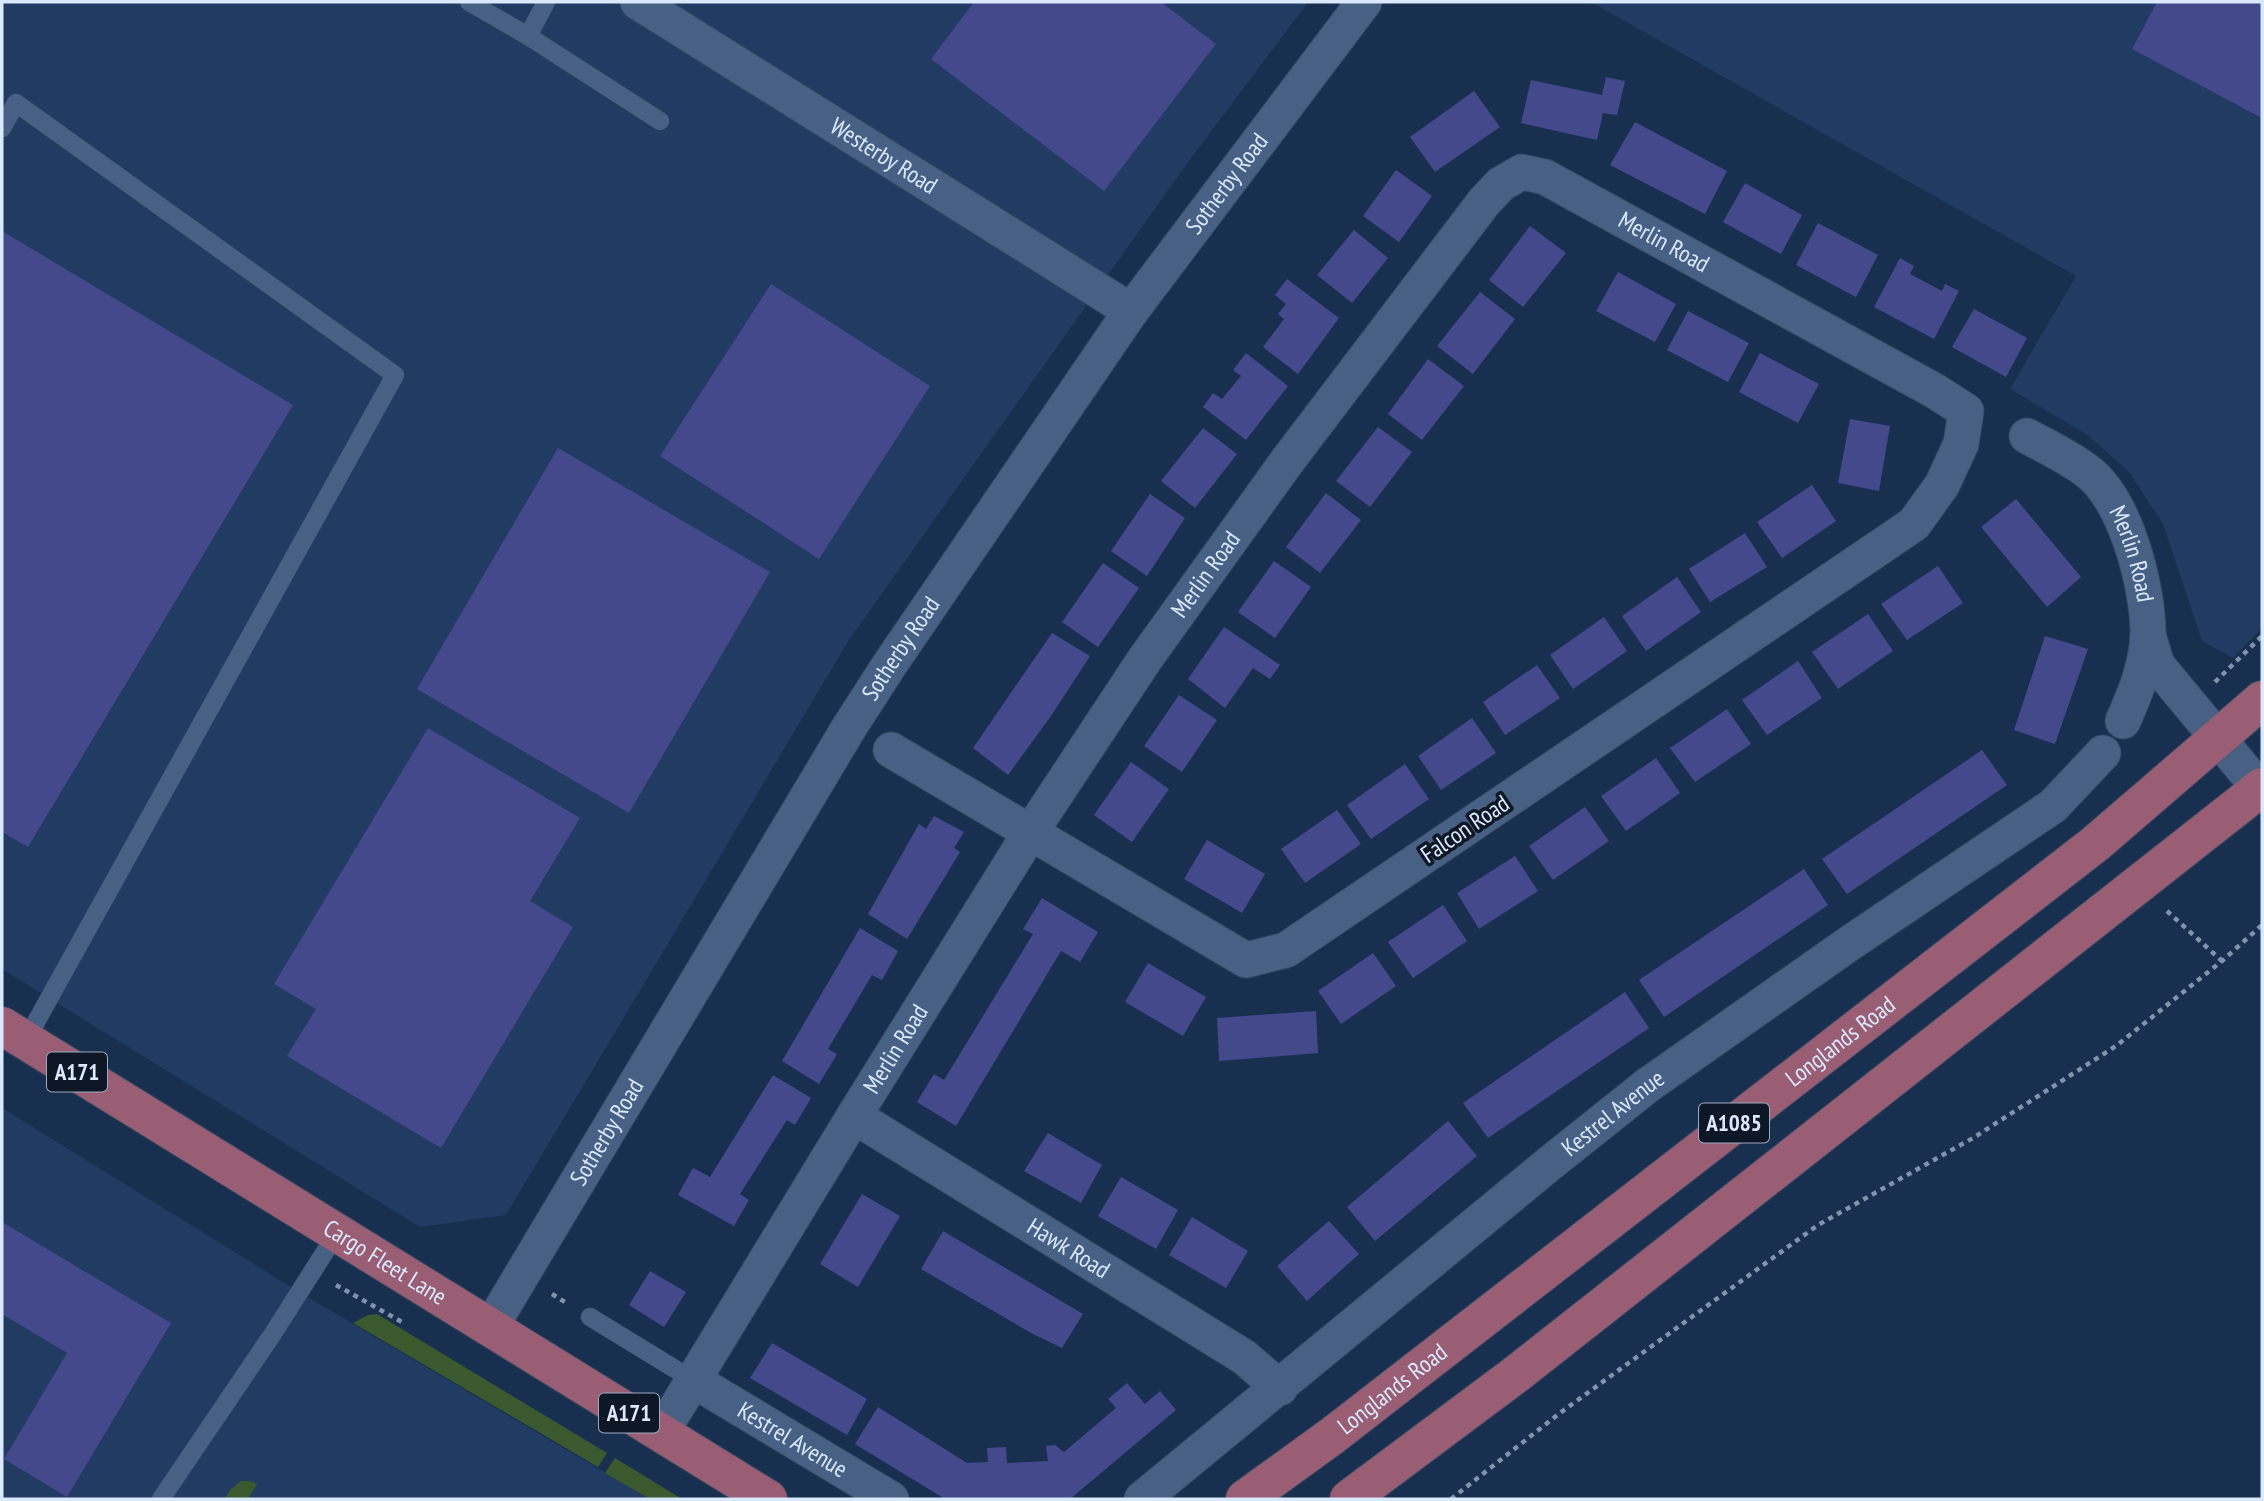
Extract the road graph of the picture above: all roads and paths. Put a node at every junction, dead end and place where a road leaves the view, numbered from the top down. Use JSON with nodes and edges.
{"nodes":[{"id":1,"x":469,"y":2,"type":"edge"},
{"id":2,"x":546,"y":2,"type":"edge"},
{"id":3,"x":638,"y":2,"type":"edge"},
{"id":4,"x":1364,"y":2,"type":"edge"},
{"id":5,"x":528,"y":36,"type":"junction"},
{"id":6,"x":660,"y":121,"type":"dead end"},
{"id":7,"x":2,"y":128,"type":"edge"},
{"id":8,"x":1131,"y":311,"type":"junction"},
{"id":9,"x":1966,"y":411,"type":"joint"},
{"id":10,"x":2026,"y":436,"type":"dead end"},
{"id":11,"x":2148,"y":635,"type":"junction"},
{"id":12,"x":2262,"y":636,"type":"edge"},
{"id":13,"x":2262,"y":701,"type":"edge"},
{"id":14,"x":2190,"y":707,"type":"junction"},
{"id":15,"x":2123,"y":721,"type":"dead end"},
{"id":16,"x":2217,"y":740,"type":"junction"},
{"id":17,"x":891,"y":750,"type":"dead end"},
{"id":18,"x":2103,"y":753,"type":"dead end"},
{"id":19,"x":2261,"y":788,"type":"edge"},
{"id":20,"x":1030,"y":833,"type":"junction"},
{"id":21,"x":2262,"y":925,"type":"edge"},
{"id":22,"x":14,"y":1033,"type":"edge"},
{"id":23,"x":854,"y":1116,"type":"junction"},
{"id":24,"x":337,"y":1233,"type":"junction"},
{"id":25,"x":590,"y":1317,"type":"dead end"},
{"id":26,"x":490,"y":1328,"type":"junction"},
{"id":27,"x":693,"y":1380,"type":"junction"},
{"id":28,"x":1280,"y":1388,"type":"junction"},
{"id":29,"x":660,"y":1433,"type":"junction"},
{"id":30,"x":161,"y":1499,"type":"edge"},
{"id":31,"x":768,"y":1499,"type":"edge"},
{"id":32,"x":891,"y":1499,"type":"edge"},
{"id":33,"x":1142,"y":1499,"type":"edge"},
{"id":34,"x":1245,"y":1499,"type":"edge"},
{"id":35,"x":1349,"y":1499,"type":"edge"},
{"id":36,"x":1451,"y":1499,"type":"edge"}],
"edges":[{"from":1,"to":5,"type":"lane"},
{"from":2,"to":5,"type":"lane"},
{"from":3,"to":8,"type":"street","name":"Westerby Road"},
{"from":4,"to":8,"type":"street","name":"Sotherby Road"},
{"from":5,"to":6,"type":"lane"},
{"from":7,"to":22,"type":"lane"},
{"from":8,"to":26,"type":"street","name":"Sotherby Road"},
{"from":9,"to":20,"type":"street","name":"Falcon Road"},
{"from":9,"to":20,"type":"street","name":"Merlin Road"},
{"from":10,"to":11,"type":"street","name":"Merlin Road"},
{"from":11,"to":14,"type":"street","name":"Merlin Road"},
{"from":11,"to":15,"type":"street","name":"Merlin Road"},
{"from":12,"to":14,"type":"path"},
{"from":13,"to":16,"type":"main road","name":"Longlands Road","number":"A1085"},
{"from":14,"to":16,"type":"street","name":"Merlin Road"},
{"from":16,"to":19,"type":"street","name":"Merlin Road"},
{"from":16,"to":34,"type":"main road","name":"Longlands Road","number":"A1085"},
{"from":17,"to":20,"type":"street","name":"Falcon Road"},
{"from":18,"to":28,"type":"street","name":"Kestrel Avenue"},
{"from":19,"to":35,"type":"main road","number":"A1085"},
{"from":20,"to":23,"type":"street","name":"Merlin Road"},
{"from":21,"to":36,"type":"path"},
{"from":22,"to":24,"type":"main road","name":"Cargo Fleet Lane","number":"A171"},
{"from":23,"to":27,"type":"street","name":"Merlin Road"},
{"from":23,"to":28,"type":"street","name":"Hawk Road"},
{"from":24,"to":26,"type":"main road","name":"Cargo Fleet Lane","number":"A171"},
{"from":24,"to":30,"type":"lane"},
{"from":25,"to":27,"type":"lane"},
{"from":26,"to":29,"type":"main road","name":"Cargo Fleet Lane","number":"A171"},
{"from":27,"to":29,"type":"street","name":"Merlin Road"},
{"from":27,"to":32,"type":"street","name":"Kestrel Avenue"},
{"from":28,"to":33,"type":"street","name":"Kestrel Avenue"},
{"from":29,"to":31,"type":"main road","name":"Cargo Fleet Lane","number":"A171"}]}
